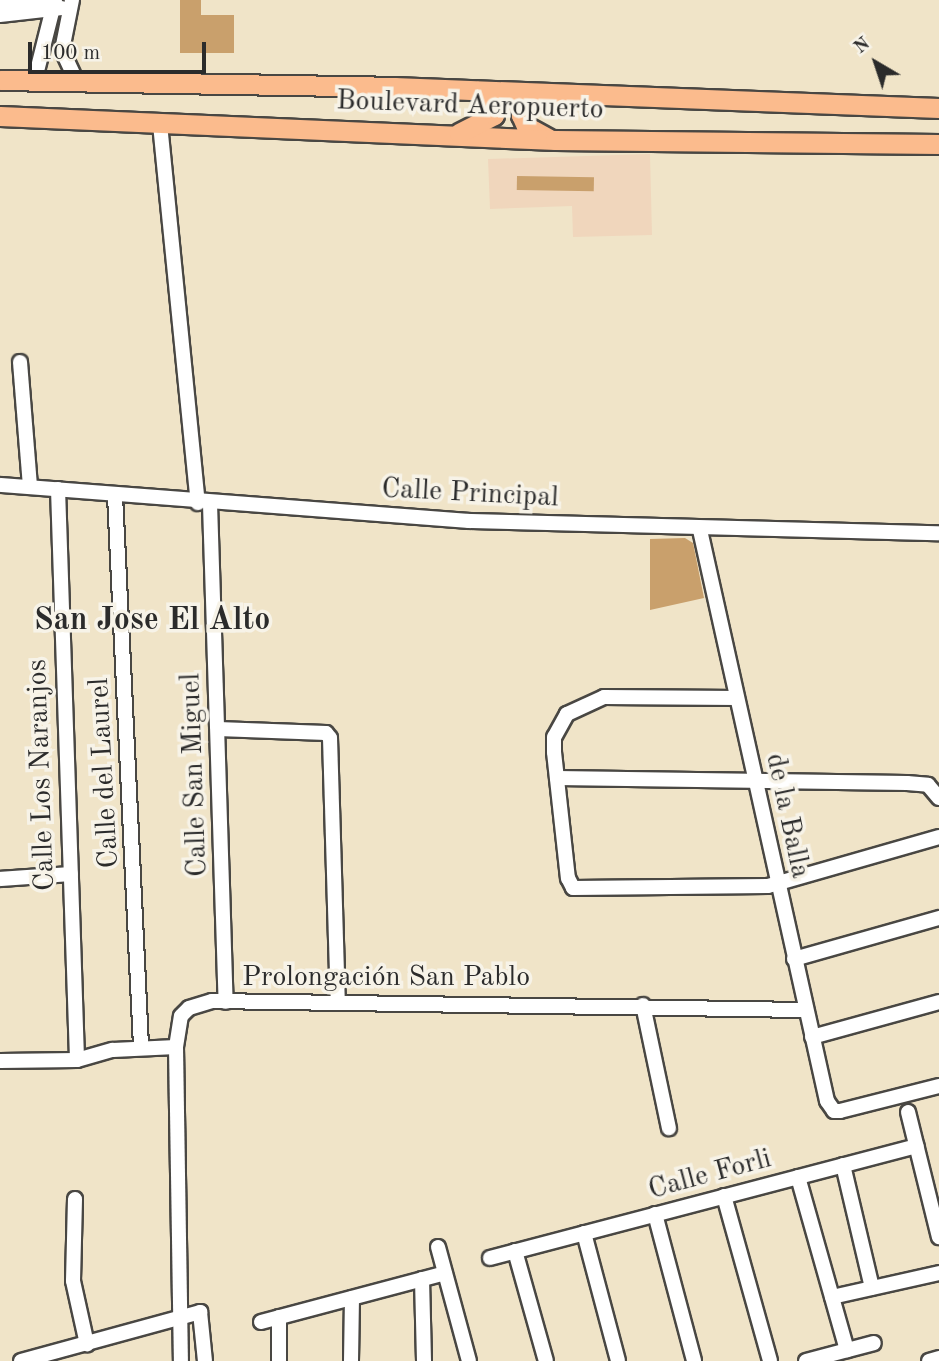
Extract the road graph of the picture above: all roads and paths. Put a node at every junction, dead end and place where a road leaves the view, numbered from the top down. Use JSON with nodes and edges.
{"nodes":[{"id":1,"x":0,"y":3,"type":"edge"},
{"id":2,"x":53,"y":3,"type":"edge"},
{"id":3,"x":71,"y":4,"type":"edge"},
{"id":4,"x":0,"y":15,"type":"edge"},
{"id":5,"x":35,"y":79,"type":"junction"},
{"id":6,"x":0,"y":80,"type":"edge"},
{"id":7,"x":76,"y":80,"type":"junction"},
{"id":8,"x":478,"y":91,"type":"junction"},
{"id":9,"x":573,"y":93,"type":"junction"},
{"id":10,"x":939,"y":108,"type":"edge"},
{"id":11,"x":0,"y":117,"type":"edge"},
{"id":12,"x":160,"y":124,"type":"junction"},
{"id":13,"x":448,"y":136,"type":"junction"},
{"id":14,"x":555,"y":140,"type":"junction"},
{"id":15,"x":939,"y":144,"type":"edge"},
{"id":16,"x":20,"y":362,"type":"dead end"},
{"id":17,"x":0,"y":485,"type":"edge"},
{"id":18,"x":30,"y":487,"type":"junction"},
{"id":19,"x":58,"y":489,"type":"junction"},
{"id":20,"x":115,"y":495,"type":"junction"},
{"id":21,"x":204,"y":504,"type":"junction"},
{"id":22,"x":700,"y":530,"type":"junction"},
{"id":23,"x":939,"y":533,"type":"edge"},
{"id":24,"x":737,"y":698,"type":"junction"},
{"id":25,"x":218,"y":729,"type":"junction"},
{"id":26,"x":557,"y":778,"type":"junction"},
{"id":27,"x":754,"y":781,"type":"junction"},
{"id":28,"x":939,"y":798,"type":"edge"},
{"id":29,"x":939,"y":837,"type":"edge"},
{"id":30,"x":71,"y":874,"type":"junction"},
{"id":31,"x":0,"y":879,"type":"edge"},
{"id":32,"x":777,"y":884,"type":"junction"},
{"id":33,"x":939,"y":918,"type":"edge"},
{"id":34,"x":794,"y":959,"type":"junction"},
{"id":35,"x":226,"y":1002,"type":"junction"},
{"id":36,"x":939,"y":1002,"type":"edge"},
{"id":37,"x":338,"y":1003,"type":"junction"},
{"id":38,"x":643,"y":1005,"type":"junction"},
{"id":39,"x":805,"y":1010,"type":"junction"},
{"id":40,"x":812,"y":1037,"type":"junction"},
{"id":41,"x":141,"y":1047,"type":"junction"},
{"id":42,"x":176,"y":1047,"type":"junction"},
{"id":43,"x":77,"y":1060,"type":"junction"},
{"id":44,"x":0,"y":1061,"type":"edge"},
{"id":45,"x":939,"y":1086,"type":"edge"},
{"id":46,"x":908,"y":1112,"type":"dead end"},
{"id":47,"x":669,"y":1128,"type":"dead end"},
{"id":48,"x":917,"y":1146,"type":"junction"},
{"id":49,"x":843,"y":1165,"type":"junction"},
{"id":50,"x":798,"y":1177,"type":"junction"},
{"id":51,"x":724,"y":1196,"type":"junction"},
{"id":52,"x":75,"y":1199,"type":"dead end"},
{"id":53,"x":655,"y":1214,"type":"junction"},
{"id":54,"x":584,"y":1233,"type":"junction"},
{"id":55,"x":939,"y":1237,"type":"edge"},
{"id":56,"x":438,"y":1247,"type":"dead end"},
{"id":57,"x":515,"y":1251,"type":"junction"},
{"id":58,"x":490,"y":1258,"type":"dead end"},
{"id":59,"x":445,"y":1273,"type":"junction"},
{"id":60,"x":939,"y":1273,"type":"edge"},
{"id":61,"x":422,"y":1279,"type":"junction"},
{"id":62,"x":872,"y":1288,"type":"junction"},
{"id":63,"x":832,"y":1297,"type":"junction"},
{"id":64,"x":352,"y":1298,"type":"junction"},
{"id":65,"x":179,"y":1315,"type":"junction"},
{"id":66,"x":279,"y":1317,"type":"junction"},
{"id":67,"x":261,"y":1322,"type":"dead end"},
{"id":68,"x":874,"y":1343,"type":"dead end"},
{"id":69,"x":87,"y":1345,"type":"junction"},
{"id":70,"x":847,"y":1350,"type":"junction"},
{"id":71,"x":939,"y":1358,"type":"edge"},
{"id":72,"x":20,"y":1361,"type":"edge"},
{"id":73,"x":181,"y":1361,"type":"edge"},
{"id":74,"x":205,"y":1361,"type":"edge"},
{"id":75,"x":279,"y":1361,"type":"edge"},
{"id":76,"x":351,"y":1361,"type":"edge"},
{"id":77,"x":424,"y":1361,"type":"edge"},
{"id":78,"x":469,"y":1361,"type":"edge"},
{"id":79,"x":546,"y":1361,"type":"edge"},
{"id":80,"x":618,"y":1361,"type":"edge"},
{"id":81,"x":695,"y":1361,"type":"edge"},
{"id":82,"x":770,"y":1361,"type":"edge"},
{"id":83,"x":806,"y":1361,"type":"edge"},
{"id":84,"x":929,"y":1361,"type":"edge"}],
"edges":[{"from":1,"to":2,"type":"street"},
{"from":2,"to":3,"type":"street"},
{"from":2,"to":4,"type":"street"},
{"from":2,"to":5,"type":"street"},
{"from":3,"to":7,"type":"street"},
{"from":5,"to":6,"type":"highway","name":"Boulevard Aeropuerto"},
{"from":5,"to":7,"type":"highway","name":"Boulevard Aeropuerto"},
{"from":7,"to":8,"type":"highway","name":"Boulevard Aeropuerto"},
{"from":8,"to":9,"type":"highway","name":"Boulevard Aeropuerto"},
{"from":8,"to":13,"type":"highway"},
{"from":9,"to":10,"type":"highway","name":"Boulevard Aeropuerto"},
{"from":9,"to":14,"type":"highway"},
{"from":11,"to":12,"type":"highway","name":"Boulevard Aeropuerto"},
{"from":12,"to":13,"type":"highway","name":"Boulevard Aeropuerto"},
{"from":12,"to":21,"type":"street","name":"Calle San Miguel"},
{"from":13,"to":14,"type":"highway","name":"Boulevard Aeropuerto"},
{"from":14,"to":15,"type":"highway","name":"Boulevard Aeropuerto"},
{"from":16,"to":18,"type":"street"},
{"from":17,"to":18,"type":"street","name":"Calle Principal"},
{"from":18,"to":19,"type":"street","name":"Calle Principal"},
{"from":19,"to":20,"type":"street","name":"Calle Principal"},
{"from":19,"to":30,"type":"street","name":"Calle Los Naranjos"},
{"from":20,"to":21,"type":"street","name":"Calle Principal"},
{"from":20,"to":41,"type":"street","name":"Calle del Laurel"},
{"from":21,"to":22,"type":"street","name":"Calle Principal"},
{"from":21,"to":25,"type":"street","name":"Calle San Miguel"},
{"from":22,"to":23,"type":"street","name":"Calle Principal"},
{"from":22,"to":24,"type":"street","name":"de la Balla"},
{"from":24,"to":26,"type":"street"},
{"from":24,"to":27,"type":"street","name":"de la Balla"},
{"from":25,"to":35,"type":"street","name":"Calle San Miguel"},
{"from":25,"to":37,"type":"street"},
{"from":26,"to":27,"type":"street"},
{"from":26,"to":32,"type":"street"},
{"from":27,"to":28,"type":"street"},
{"from":27,"to":32,"type":"street","name":"de la Balla"},
{"from":29,"to":32,"type":"street"},
{"from":30,"to":31,"type":"street"},
{"from":30,"to":43,"type":"street","name":"Calle Los Naranjos"},
{"from":32,"to":34,"type":"street","name":"de la Balla"},
{"from":33,"to":34,"type":"street"},
{"from":34,"to":39,"type":"street","name":"de la Balla"},
{"from":35,"to":37,"type":"street","name":"Prolongación San Pablo"},
{"from":35,"to":42,"type":"street","name":"Prolongación San Pablo"},
{"from":36,"to":40,"type":"street"},
{"from":37,"to":38,"type":"street","name":"Prolongación San Pablo"},
{"from":38,"to":39,"type":"street","name":"Prolongación San Pablo"},
{"from":38,"to":47,"type":"street"},
{"from":39,"to":40,"type":"street","name":"de la Balla"},
{"from":40,"to":45,"type":"street","name":"de la Balla"},
{"from":41,"to":42,"type":"street"},
{"from":41,"to":43,"type":"street"},
{"from":42,"to":65,"type":"street","name":"Prolongación San Pablo"},
{"from":43,"to":44,"type":"street"},
{"from":46,"to":48,"type":"street"},
{"from":48,"to":49,"type":"street","name":"Calle Forli"},
{"from":48,"to":55,"type":"street"},
{"from":49,"to":50,"type":"street","name":"Calle Forli"},
{"from":49,"to":62,"type":"street"},
{"from":50,"to":51,"type":"street","name":"Calle Forli"},
{"from":50,"to":63,"type":"street"},
{"from":51,"to":53,"type":"street","name":"Calle Forli"},
{"from":51,"to":82,"type":"street"},
{"from":52,"to":69,"type":"street"},
{"from":53,"to":54,"type":"street","name":"Calle Forli"},
{"from":53,"to":81,"type":"street"},
{"from":54,"to":57,"type":"street","name":"Calle Forli"},
{"from":54,"to":80,"type":"street"},
{"from":56,"to":59,"type":"street"},
{"from":57,"to":58,"type":"street","name":"Calle Forli"},
{"from":57,"to":79,"type":"street"},
{"from":59,"to":61,"type":"street"},
{"from":59,"to":78,"type":"street"},
{"from":60,"to":62,"type":"street"},
{"from":61,"to":64,"type":"street"},
{"from":61,"to":77,"type":"street"},
{"from":62,"to":63,"type":"street"},
{"from":63,"to":70,"type":"street"},
{"from":64,"to":66,"type":"street"},
{"from":64,"to":76,"type":"street"},
{"from":65,"to":69,"type":"street"},
{"from":65,"to":73,"type":"street","name":"Prolongación San Pablo"},
{"from":65,"to":74,"type":"street"},
{"from":66,"to":67,"type":"street"},
{"from":66,"to":75,"type":"street"},
{"from":68,"to":70,"type":"street"},
{"from":69,"to":72,"type":"street"},
{"from":70,"to":83,"type":"street"},
{"from":71,"to":84,"type":"street"}]}
